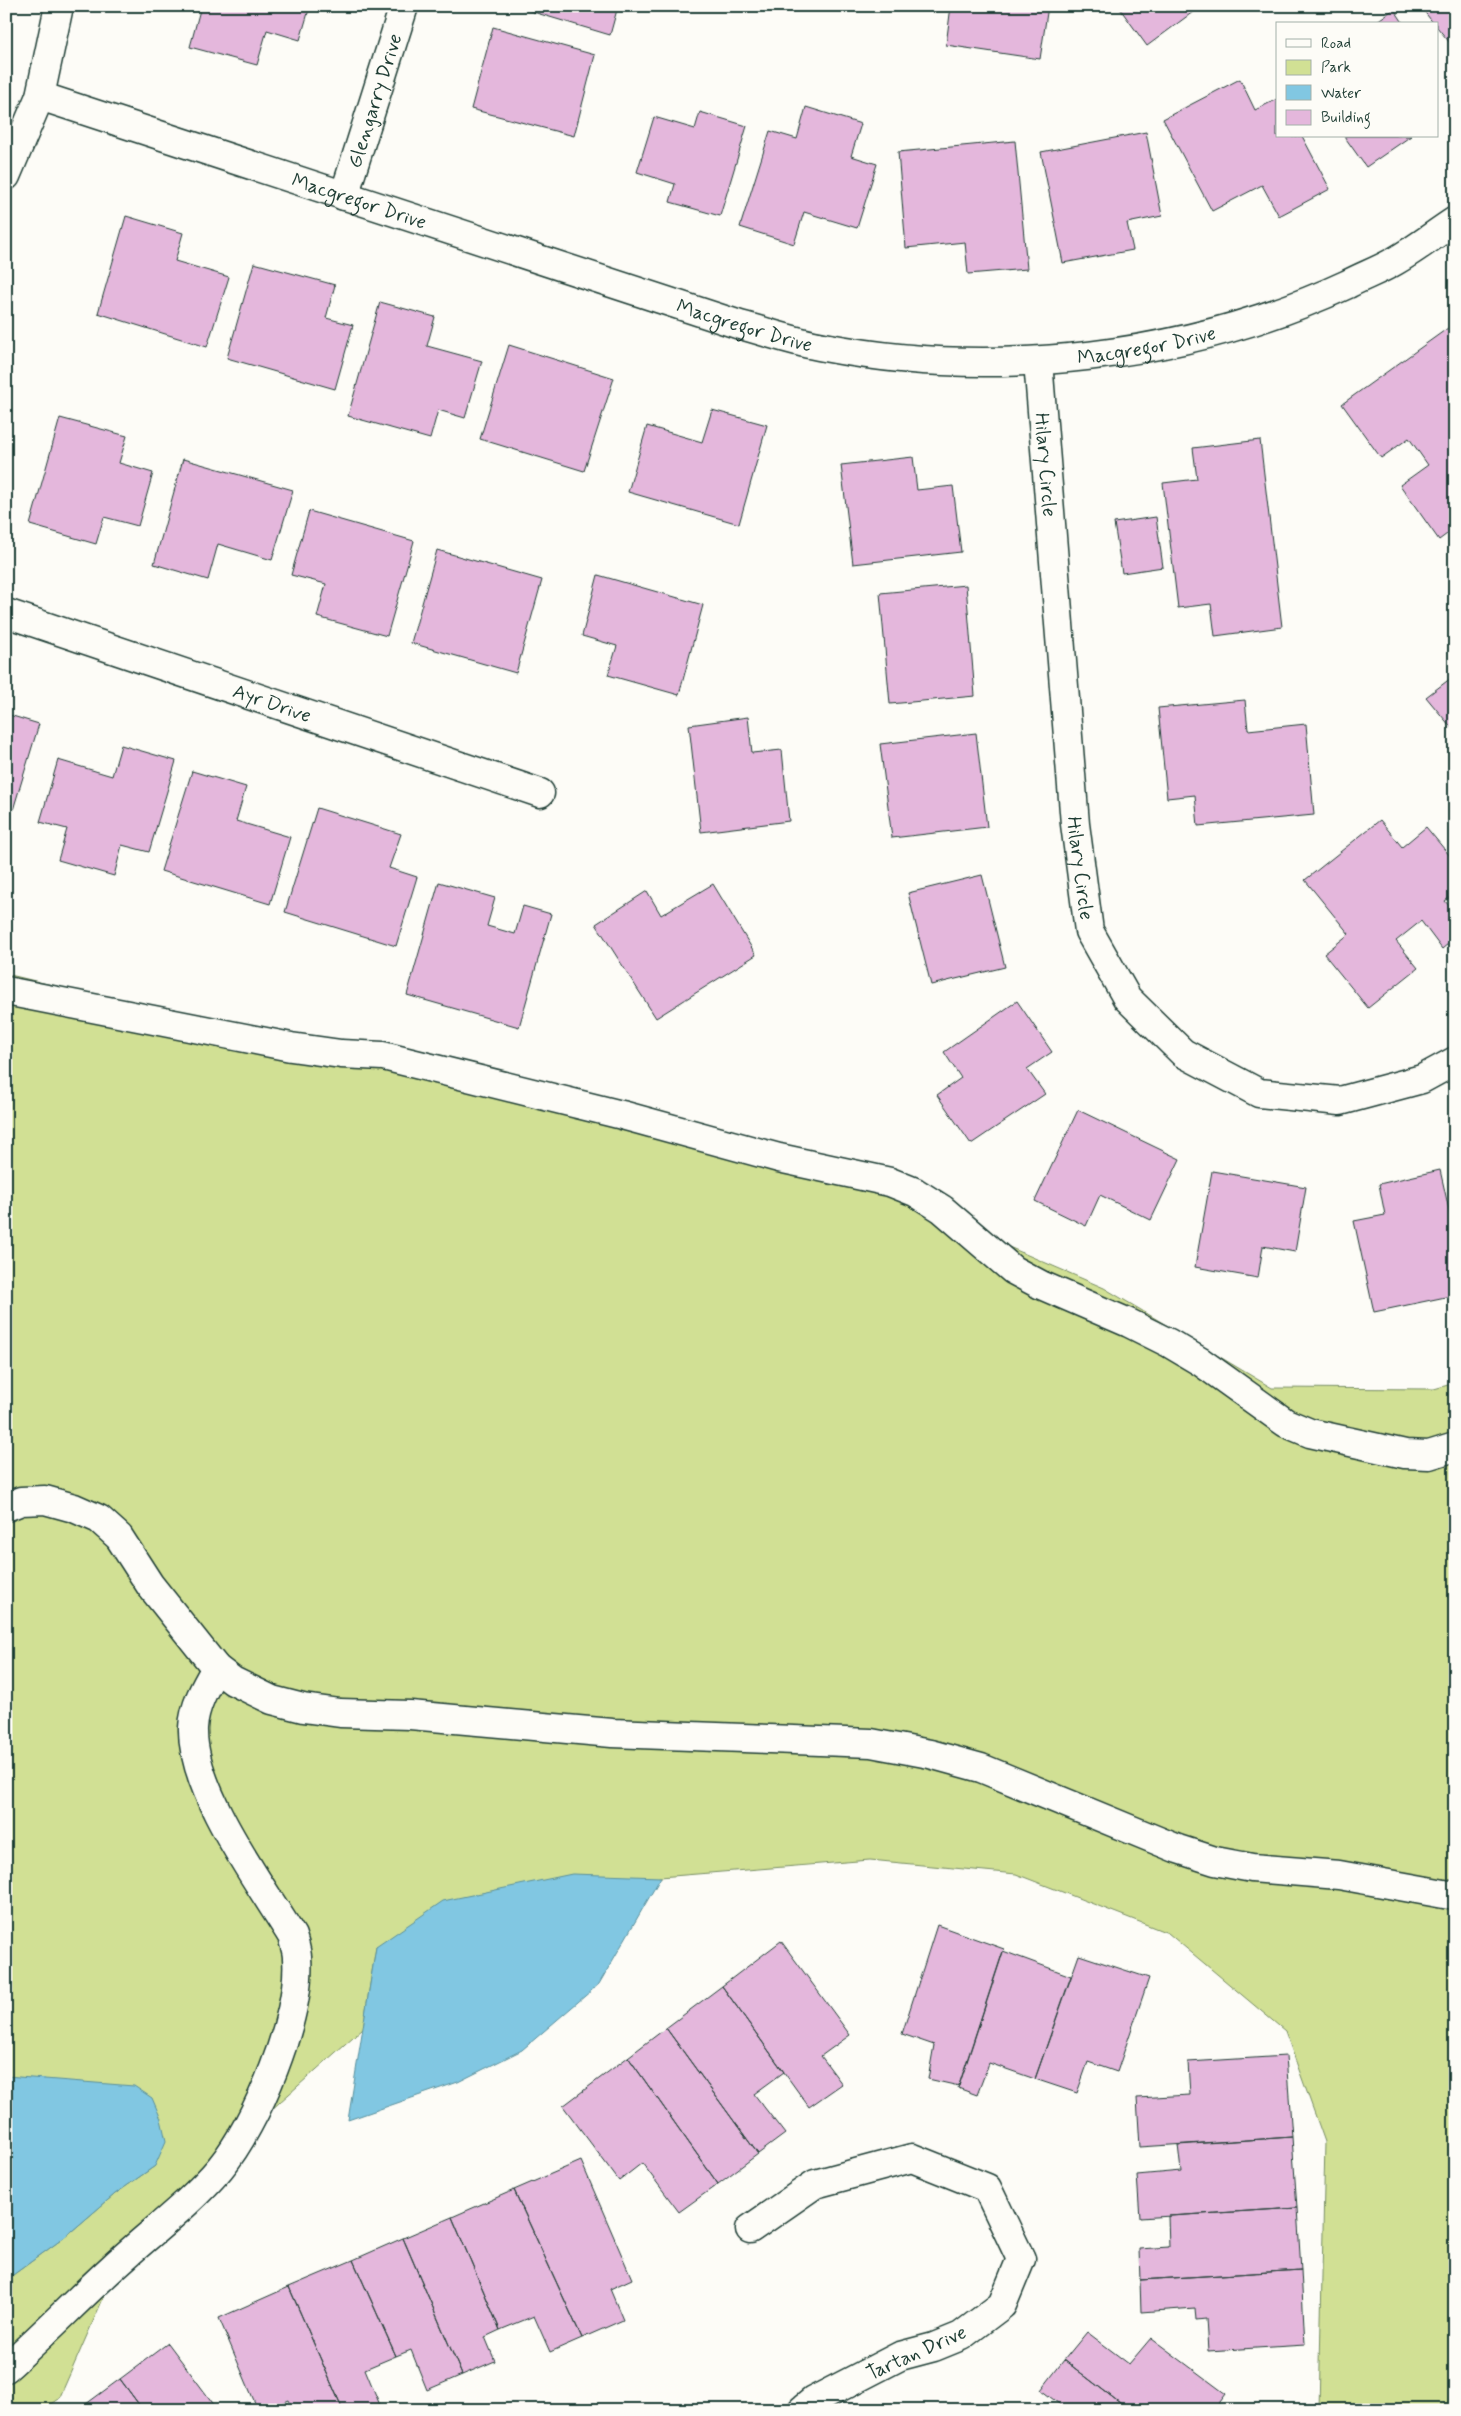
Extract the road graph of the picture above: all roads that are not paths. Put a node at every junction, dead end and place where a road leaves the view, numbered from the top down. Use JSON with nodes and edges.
{"nodes":[{"id":1,"x":59,"y":6,"type":"edge"},
{"id":2,"x":404,"y":6,"type":"edge"},
{"id":3,"x":40,"y":96,"type":"junction"},
{"id":4,"x":6,"y":176,"type":"edge"},
{"id":5,"x":344,"y":196,"type":"junction"},
{"id":6,"x":1455,"y":221,"type":"edge"},
{"id":7,"x":1038,"y":361,"type":"junction"},
{"id":8,"x":6,"y":613,"type":"edge"},
{"id":9,"x":540,"y":792,"type":"dead end"},
{"id":10,"x":6,"y":991,"type":"edge"},
{"id":11,"x":1455,"y":1061,"type":"edge"},
{"id":12,"x":1455,"y":1447,"type":"edge"},
{"id":13,"x":6,"y":1507,"type":"edge"},
{"id":14,"x":216,"y":1668,"type":"junction"},
{"id":15,"x":1455,"y":1896,"type":"edge"},
{"id":16,"x":750,"y":2229,"type":"dead end"},
{"id":17,"x":6,"y":2368,"type":"edge"},
{"id":18,"x":802,"y":2410,"type":"edge"}],
"edges":[{"from":1,"to":3,"type":"street"},
{"from":2,"to":5,"type":"street","name":"Glengarry Drive"},
{"from":3,"to":4,"type":"street"},
{"from":3,"to":5,"type":"street","name":"Macgregor Drive"},
{"from":5,"to":7,"type":"street","name":"Macgregor Drive"},
{"from":6,"to":7,"type":"street","name":"Macgregor Drive"},
{"from":7,"to":11,"type":"street","name":"Hilary Circle"},
{"from":8,"to":9,"type":"street","name":"Ayr Drive"},
{"from":10,"to":12,"type":"street"},
{"from":13,"to":14,"type":"street"},
{"from":14,"to":15,"type":"street"},
{"from":14,"to":17,"type":"street"},
{"from":16,"to":18,"type":"street","name":"Tartan Drive"}]}
